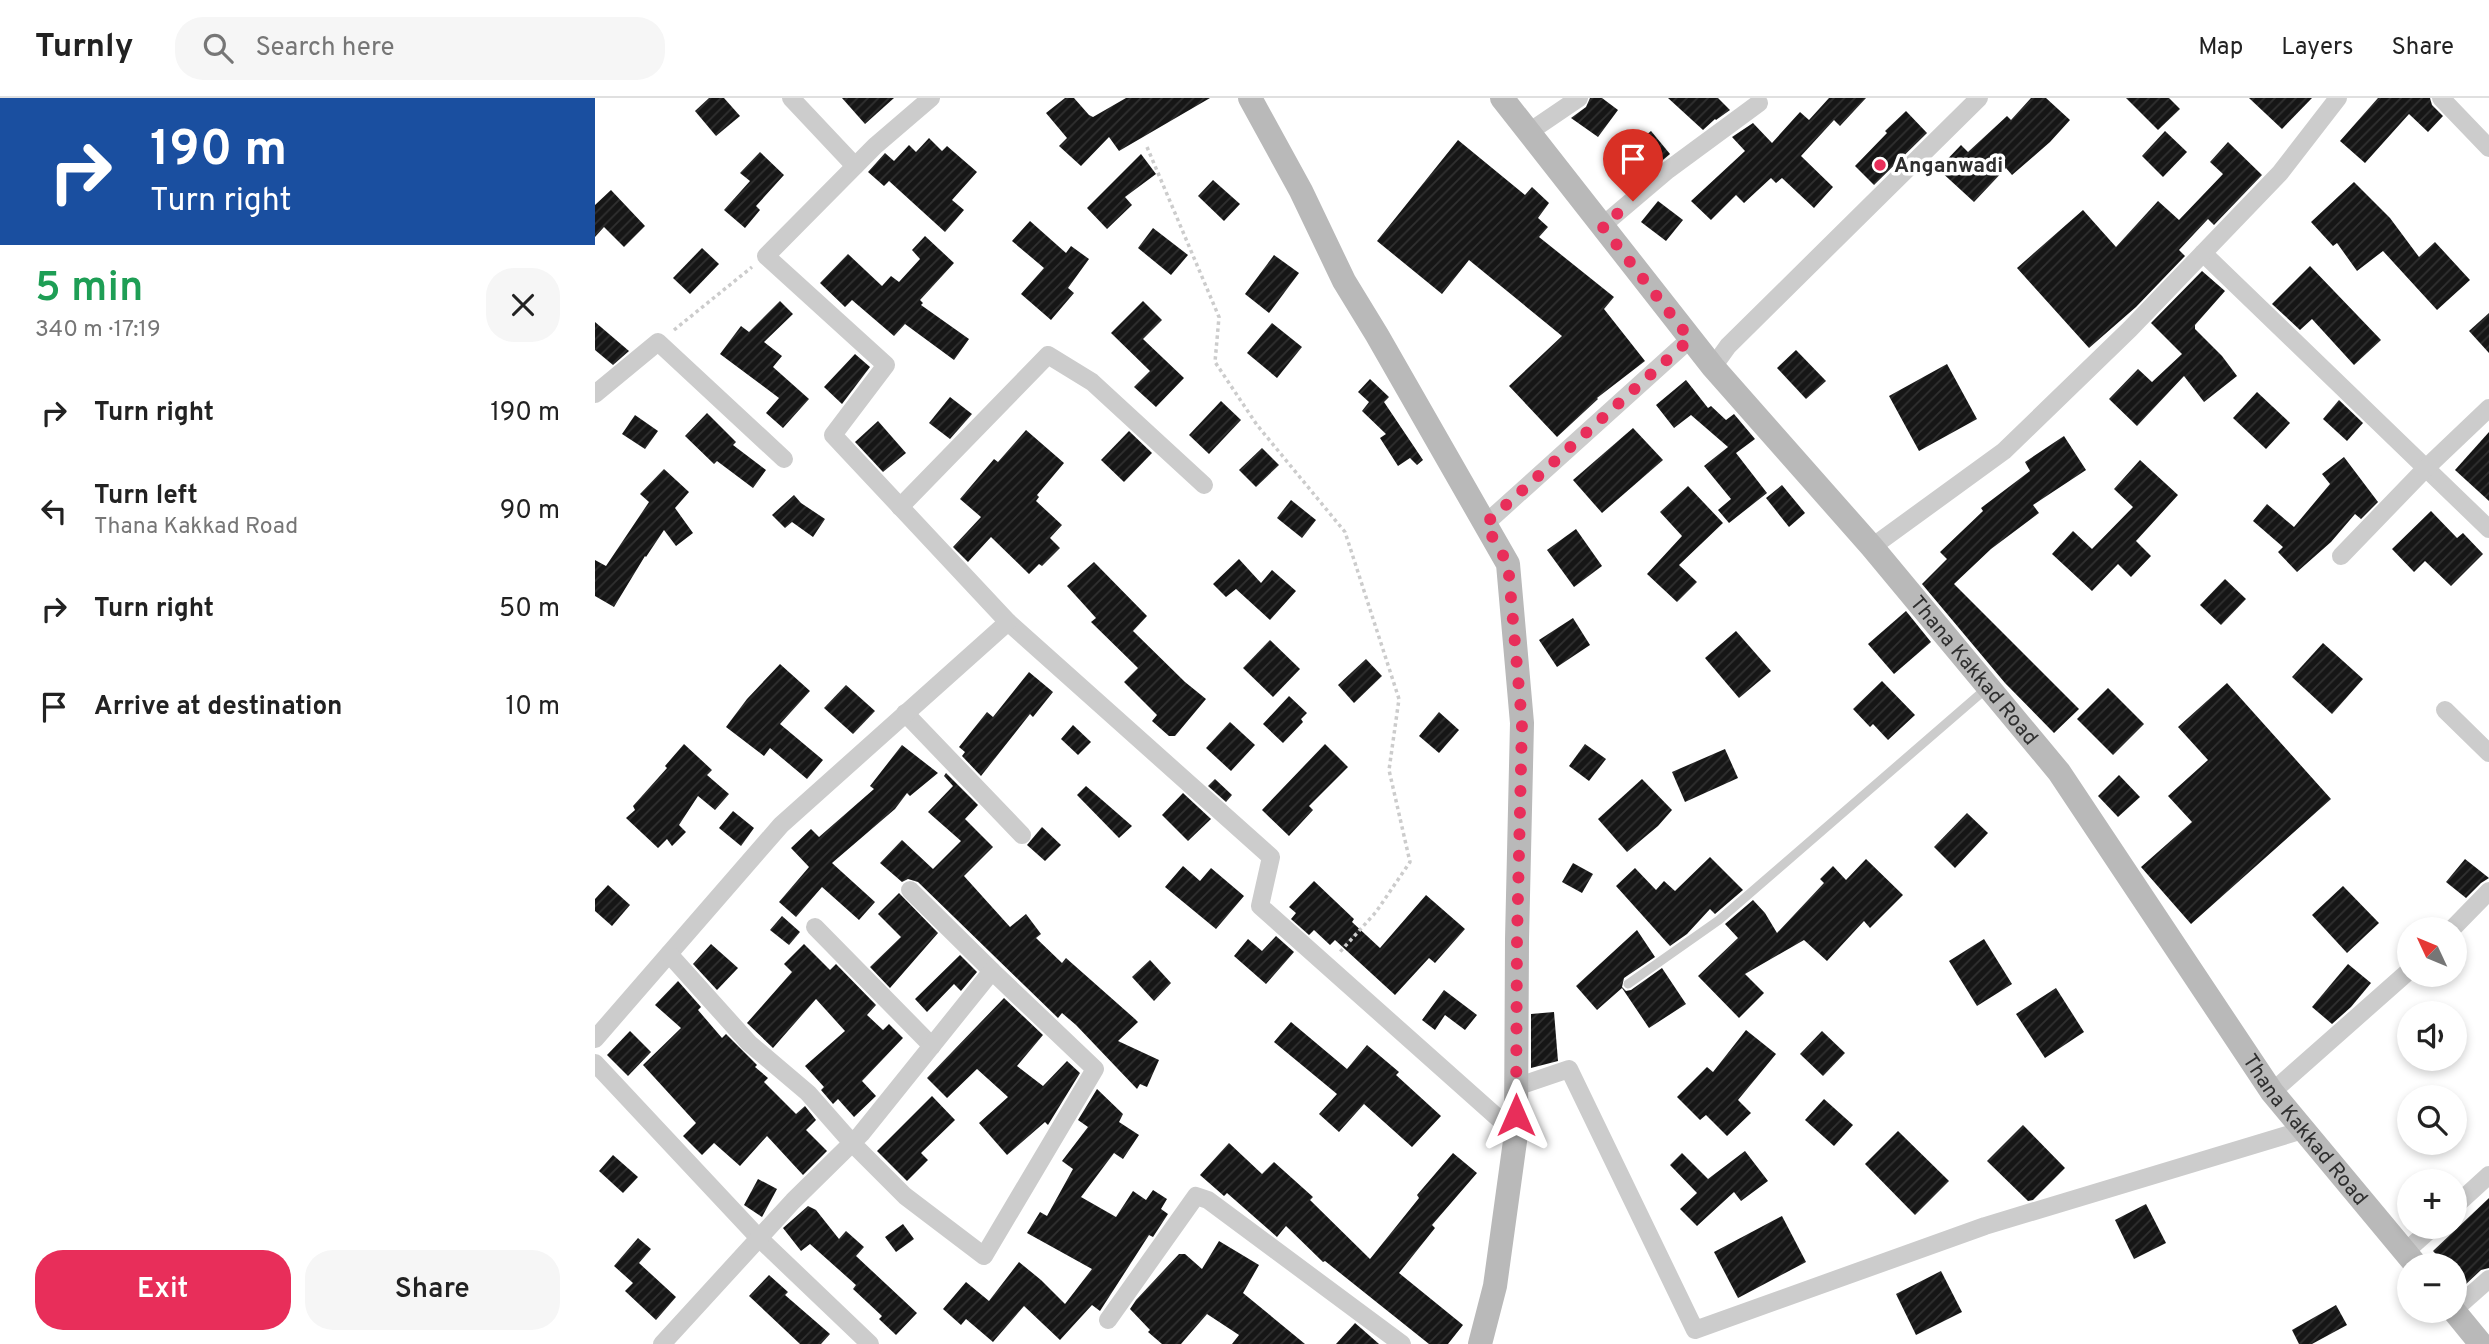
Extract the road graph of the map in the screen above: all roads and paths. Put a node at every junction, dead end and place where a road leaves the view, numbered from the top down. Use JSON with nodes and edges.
{"nodes":[{"id":1,"x":791,"y":98,"type":"edge"},
{"id":2,"x":932,"y":98,"type":"edge"},
{"id":3,"x":1250,"y":98,"type":"edge"},
{"id":4,"x":1502,"y":98,"type":"edge"},
{"id":5,"x":1579,"y":98,"type":"edge"},
{"id":6,"x":1979,"y":98,"type":"edge"},
{"id":7,"x":2339,"y":98,"type":"edge"},
{"id":8,"x":2441,"y":98,"type":"edge"},
{"id":9,"x":1759,"y":103,"type":"dead end"},
{"id":10,"x":1529,"y":132,"type":"junction"},
{"id":11,"x":1147,"y":147,"type":"dead end"},
{"id":12,"x":2489,"y":148,"type":"edge"},
{"id":13,"x":855,"y":166,"type":"junction"},
{"id":14,"x":1602,"y":226,"type":"junction"},
{"id":15,"x":2203,"y":253,"type":"junction"},
{"id":16,"x":767,"y":256,"type":"junction"},
{"id":17,"x":1690,"y":339,"type":"junction"},
{"id":18,"x":658,"y":342,"type":"junction"},
{"id":19,"x":1713,"y":367,"type":"junction"},
{"id":20,"x":595,"y":394,"type":"edge"},
{"id":21,"x":2489,"y":408,"type":"edge"},
{"id":22,"x":784,"y":459,"type":"dead end"},
{"id":23,"x":2426,"y":468,"type":"junction"},
{"id":24,"x":1204,"y":485,"type":"dead end"},
{"id":25,"x":901,"y":507,"type":"junction"},
{"id":26,"x":1485,"y":524,"type":"junction"},
{"id":27,"x":2489,"y":528,"type":"edge"},
{"id":28,"x":1872,"y":547,"type":"junction"},
{"id":29,"x":2341,"y":556,"type":"dead end"},
{"id":30,"x":1008,"y":622,"type":"junction"},
{"id":31,"x":1989,"y":687,"type":"junction"},
{"id":32,"x":2445,"y":710,"type":"dead end"},
{"id":33,"x":905,"y":713,"type":"junction"},
{"id":34,"x":2489,"y":753,"type":"edge"},
{"id":35,"x":1022,"y":835,"type":"dead end"},
{"id":36,"x":910,"y":890,"type":"dead end"},
{"id":37,"x":2489,"y":891,"type":"edge"},
{"id":38,"x":2464,"y":917,"type":"edge"},
{"id":39,"x":815,"y":927,"type":"dead end"},
{"id":40,"x":669,"y":954,"type":"junction"},
{"id":41,"x":1327,"y":968,"type":"junction"},
{"id":42,"x":992,"y":971,"type":"junction"},
{"id":43,"x":2397,"y":981,"type":"edge"},
{"id":44,"x":1628,"y":984,"type":"dead end"},
{"id":45,"x":595,"y":1039,"type":"edge"},
{"id":46,"x":932,"y":1046,"type":"junction"},
{"id":47,"x":595,"y":1063,"type":"edge"},
{"id":48,"x":1516,"y":1087,"type":"junction"},
{"id":49,"x":2271,"y":1092,"type":"junction"},
{"id":50,"x":2303,"y":1130,"type":"junction"},
{"id":51,"x":1515,"y":1134,"type":"junction"},
{"id":52,"x":852,"y":1143,"type":"junction"},
{"id":53,"x":2489,"y":1175,"type":"edge"},
{"id":54,"x":2467,"y":1195,"type":"edge"},
{"id":55,"x":759,"y":1238,"type":"junction"},
{"id":56,"x":2405,"y":1253,"type":"edge"},
{"id":57,"x":2489,"y":1279,"type":"edge"},
{"id":58,"x":2467,"y":1298,"type":"edge"},
{"id":59,"x":1108,"y":1320,"type":"dead end"},
{"id":60,"x":2464,"y":1323,"type":"edge"},
{"id":61,"x":662,"y":1344,"type":"edge"},
{"id":62,"x":870,"y":1344,"type":"edge"},
{"id":63,"x":1402,"y":1344,"type":"edge"},
{"id":64,"x":1480,"y":1344,"type":"edge"},
{"id":65,"x":2481,"y":1344,"type":"edge"}],
"edges":[{"from":1,"to":13,"type":"street"},
{"from":2,"to":13,"type":"street"},
{"from":3,"to":26,"type":"main road"},
{"from":4,"to":10,"type":"main road","name":"Thana Kakkad Road"},
{"from":5,"to":10,"type":"street"},
{"from":6,"to":19,"type":"street"},
{"from":7,"to":15,"type":"street"},
{"from":8,"to":12,"type":"street"},
{"from":9,"to":14,"type":"street"},
{"from":10,"to":14,"type":"main road","name":"Thana Kakkad Road"},
{"from":11,"to":41,"type":"path"},
{"from":13,"to":16,"type":"street"},
{"from":14,"to":17,"type":"main road","name":"Thana Kakkad Road"},
{"from":15,"to":23,"type":"street"},
{"from":15,"to":28,"type":"street"},
{"from":16,"to":18,"type":"path"},
{"from":16,"to":25,"type":"street"},
{"from":17,"to":19,"type":"main road","name":"Thana Kakkad Road"},
{"from":17,"to":26,"type":"street"},
{"from":18,"to":20,"type":"street"},
{"from":18,"to":22,"type":"street"},
{"from":19,"to":28,"type":"main road","name":"Thana Kakkad Road"},
{"from":21,"to":23,"type":"street"},
{"from":23,"to":27,"type":"street"},
{"from":23,"to":29,"type":"street"},
{"from":24,"to":25,"type":"street"},
{"from":25,"to":30,"type":"street"},
{"from":26,"to":48,"type":"main road"},
{"from":28,"to":31,"type":"main road","name":"Thana Kakkad Road"},
{"from":30,"to":33,"type":"street"},
{"from":30,"to":41,"type":"street"},
{"from":31,"to":44,"type":"lane"},
{"from":31,"to":49,"type":"main road","name":"Thana Kakkad Road"},
{"from":32,"to":34,"type":"street"},
{"from":33,"to":35,"type":"street"},
{"from":33,"to":40,"type":"street"},
{"from":36,"to":42,"type":"street"},
{"from":37,"to":38,"type":"street"},
{"from":39,"to":46,"type":"street"},
{"from":40,"to":45,"type":"street"},
{"from":40,"to":52,"type":"street"},
{"from":41,"to":51,"type":"street"},
{"from":42,"to":46,"type":"street"},
{"from":42,"to":52,"type":"street"},
{"from":43,"to":49,"type":"street"},
{"from":46,"to":52,"type":"street"},
{"from":47,"to":55,"type":"street"},
{"from":48,"to":50,"type":"street"},
{"from":48,"to":51,"type":"main road"},
{"from":49,"to":50,"type":"main road","name":"Thana Kakkad Road"},
{"from":50,"to":56,"type":"main road","name":"Thana Kakkad Road"},
{"from":51,"to":64,"type":"main road"},
{"from":52,"to":55,"type":"street"},
{"from":53,"to":54,"type":"street"},
{"from":55,"to":61,"type":"street"},
{"from":55,"to":62,"type":"street"},
{"from":57,"to":58,"type":"street"},
{"from":59,"to":63,"type":"street"},
{"from":60,"to":65,"type":"main road"}]}
